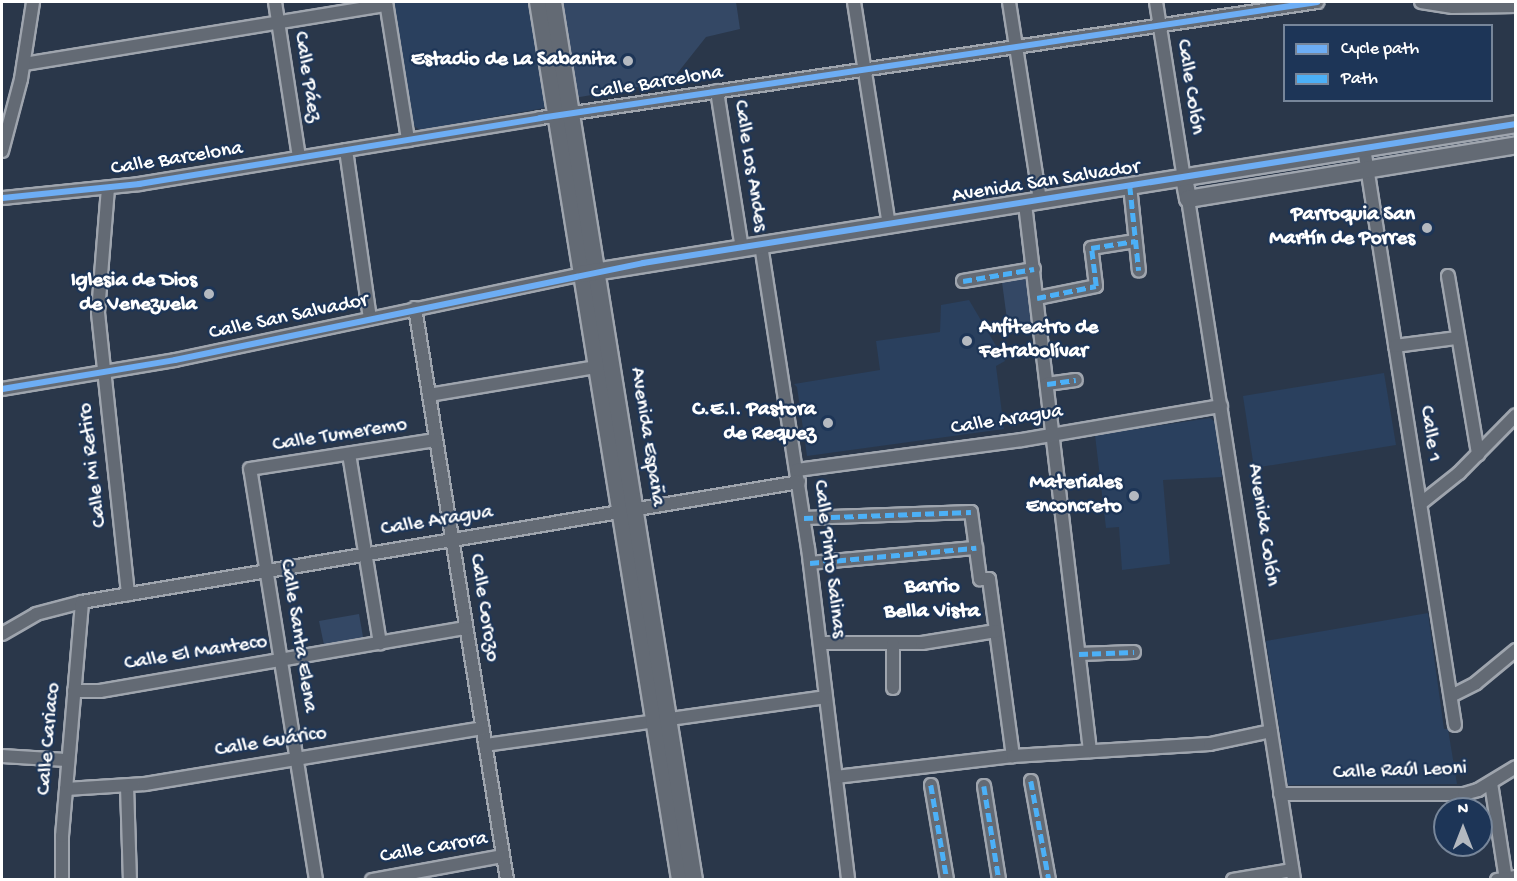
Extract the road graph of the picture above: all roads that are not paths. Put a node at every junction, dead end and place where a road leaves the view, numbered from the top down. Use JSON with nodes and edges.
{"nodes":[{"id":1,"x":33,"y":2,"type":"edge"},
{"id":2,"x":275,"y":2,"type":"edge"},
{"id":3,"x":538,"y":2,"type":"edge"},
{"id":4,"x":553,"y":2,"type":"edge"},
{"id":5,"x":854,"y":2,"type":"edge"},
{"id":6,"x":1009,"y":2,"type":"edge"},
{"id":7,"x":1156,"y":2,"type":"edge"},
{"id":8,"x":1317,"y":2,"type":"edge"},
{"id":9,"x":1421,"y":2,"type":"edge"},
{"id":10,"x":386,"y":3,"type":"edge"},
{"id":11,"x":1515,"y":6,"type":"edge"},
{"id":12,"x":278,"y":22,"type":"junction"},
{"id":13,"x":1160,"y":26,"type":"junction"},
{"id":14,"x":1016,"y":47,"type":"junction"},
{"id":15,"x":24,"y":64,"type":"junction"},
{"id":16,"x":865,"y":69,"type":"junction"},
{"id":17,"x":717,"y":91,"type":"junction"},
{"id":18,"x":564,"y":115,"type":"junction"},
{"id":19,"x":1515,"y":124,"type":"edge"},
{"id":20,"x":408,"y":140,"type":"junction"},
{"id":21,"x":1515,"y":145,"type":"edge"},
{"id":22,"x":1364,"y":148,"type":"junction"},
{"id":23,"x":346,"y":150,"type":"junction"},
{"id":24,"x":2,"y":151,"type":"edge"},
{"id":25,"x":299,"y":157,"type":"junction"},
{"id":26,"x":1367,"y":169,"type":"junction"},
{"id":27,"x":1184,"y":178,"type":"junction"},
{"id":28,"x":1130,"y":186,"type":"junction"},
{"id":29,"x":108,"y":188,"type":"junction"},
{"id":30,"x":2,"y":198,"type":"edge"},
{"id":31,"x":1188,"y":199,"type":"junction"},
{"id":32,"x":1032,"y":202,"type":"junction"},
{"id":33,"x":889,"y":225,"type":"junction"},
{"id":34,"x":1135,"y":241,"type":"junction"},
{"id":35,"x":761,"y":245,"type":"junction"},
{"id":36,"x":742,"y":248,"type":"junction"},
{"id":37,"x":1034,"y":269,"type":"junction"},
{"id":38,"x":1139,"y":271,"type":"dead end"},
{"id":39,"x":589,"y":273,"type":"junction"},
{"id":40,"x":1448,"y":276,"type":"dead end"},
{"id":41,"x":963,"y":281,"type":"dead end"},
{"id":42,"x":1037,"y":298,"type":"junction"},
{"id":43,"x":415,"y":308,"type":"junction"},
{"id":44,"x":370,"y":318,"type":"junction"},
{"id":45,"x":1457,"y":338,"type":"junction"},
{"id":46,"x":1395,"y":346,"type":"junction"},
{"id":47,"x":597,"y":367,"type":"junction"},
{"id":48,"x":103,"y":373,"type":"junction"},
{"id":49,"x":1076,"y":380,"type":"dead end"},
{"id":50,"x":1047,"y":384,"type":"junction"},
{"id":51,"x":2,"y":389,"type":"edge"},
{"id":52,"x":429,"y":395,"type":"junction"},
{"id":53,"x":1221,"y":406,"type":"junction"},
{"id":54,"x":1515,"y":415,"type":"edge"},
{"id":55,"x":1053,"y":435,"type":"junction"},
{"id":56,"x":436,"y":440,"type":"junction"},
{"id":57,"x":349,"y":454,"type":"junction"},
{"id":58,"x":1478,"y":454,"type":"junction"},
{"id":59,"x":250,"y":469,"type":"joint"},
{"id":60,"x":798,"y":476,"type":"junction"},
{"id":61,"x":1420,"y":504,"type":"junction"},
{"id":62,"x":627,"y":511,"type":"junction"},
{"id":63,"x":804,"y":518,"type":"junction"},
{"id":64,"x":452,"y":540,"type":"junction"},
{"id":65,"x":976,"y":548,"type":"junction"},
{"id":66,"x":365,"y":554,"type":"junction"},
{"id":67,"x":810,"y":563,"type":"junction"},
{"id":68,"x":267,"y":570,"type":"junction"},
{"id":69,"x":128,"y":594,"type":"junction"},
{"id":70,"x":82,"y":602,"type":"junction"},
{"id":71,"x":466,"y":628,"type":"junction"},
{"id":72,"x":996,"y":631,"type":"junction"},
{"id":73,"x":2,"y":634,"type":"edge"},
{"id":74,"x":380,"y":643,"type":"junction"},
{"id":75,"x":820,"y":643,"type":"junction"},
{"id":76,"x":893,"y":644,"type":"junction"},
{"id":77,"x":1515,"y":650,"type":"edge"},
{"id":78,"x":1134,"y":652,"type":"dead end"},
{"id":79,"x":1079,"y":654,"type":"junction"},
{"id":80,"x":281,"y":660,"type":"junction"},
{"id":81,"x":893,"y":688,"type":"dead end"},
{"id":82,"x":74,"y":691,"type":"junction"},
{"id":83,"x":1451,"y":696,"type":"junction"},
{"id":84,"x":826,"y":697,"type":"junction"},
{"id":85,"x":661,"y":719,"type":"junction"},
{"id":86,"x":1455,"y":725,"type":"dead end"},
{"id":87,"x":482,"y":728,"type":"junction"},
{"id":88,"x":1271,"y":731,"type":"junction"},
{"id":89,"x":485,"y":745,"type":"junction"},
{"id":90,"x":1090,"y":751,"type":"junction"},
{"id":91,"x":2,"y":756,"type":"edge"},
{"id":92,"x":1013,"y":756,"type":"junction"},
{"id":93,"x":68,"y":759,"type":"junction"},
{"id":94,"x":297,"y":759,"type":"junction"},
{"id":95,"x":1515,"y":767,"type":"edge"},
{"id":96,"x":836,"y":777,"type":"junction"},
{"id":97,"x":1031,"y":781,"type":"dead end"},
{"id":98,"x":1491,"y":783,"type":"junction"},
{"id":99,"x":931,"y":785,"type":"dead end"},
{"id":100,"x":127,"y":786,"type":"junction"},
{"id":101,"x":984,"y":786,"type":"dead end"},
{"id":102,"x":66,"y":789,"type":"junction"},
{"id":103,"x":1281,"y":794,"type":"junction"},
{"id":104,"x":503,"y":856,"type":"junction"},
{"id":105,"x":1293,"y":874,"type":"edge"},
{"id":106,"x":1506,"y":878,"type":"edge"},
{"id":107,"x":62,"y":879,"type":"edge"},
{"id":108,"x":130,"y":879,"type":"edge"},
{"id":109,"x":316,"y":879,"type":"edge"},
{"id":110,"x":372,"y":879,"type":"edge"},
{"id":111,"x":507,"y":879,"type":"edge"},
{"id":112,"x":680,"y":879,"type":"edge"},
{"id":113,"x":694,"y":879,"type":"edge"},
{"id":114,"x":848,"y":879,"type":"edge"},
{"id":115,"x":947,"y":879,"type":"edge"},
{"id":116,"x":999,"y":879,"type":"edge"},
{"id":117,"x":1049,"y":879,"type":"edge"},
{"id":118,"x":1233,"y":879,"type":"edge"}],
"edges":[{"from":1,"to":15,"type":"street"},
{"from":2,"to":12,"type":"street","name":"Calle Páez"},
{"from":3,"to":18,"type":"main road","name":"Avenida España"},
{"from":4,"to":18,"type":"main road","name":"Avenida España"},
{"from":5,"to":16,"type":"street"},
{"from":6,"to":14,"type":"street"},
{"from":7,"to":13,"type":"street","name":"Calle Colón"},
{"from":8,"to":13,"type":"street","name":"Calle Barcelona"},
{"from":9,"to":11,"type":"street"},
{"from":10,"to":12,"type":"street"},
{"from":10,"to":20,"type":"street"},
{"from":12,"to":15,"type":"street"},
{"from":12,"to":25,"type":"street","name":"Calle Páez"},
{"from":13,"to":14,"type":"street","name":"Calle Barcelona"},
{"from":13,"to":27,"type":"street","name":"Calle Colón"},
{"from":14,"to":16,"type":"street","name":"Calle Barcelona"},
{"from":14,"to":32,"type":"street"},
{"from":15,"to":24,"type":"street"},
{"from":16,"to":17,"type":"street","name":"Calle Barcelona"},
{"from":16,"to":33,"type":"street"},
{"from":17,"to":18,"type":"street","name":"Calle Barcelona"},
{"from":17,"to":36,"type":"street","name":"Calle Los Andes"},
{"from":18,"to":20,"type":"street","name":"Calle Barcelona"},
{"from":18,"to":39,"type":"main road","name":"Avenida España"},
{"from":19,"to":22,"type":"main road","name":"Avenida San Salvador"},
{"from":20,"to":23,"type":"street","name":"Calle Barcelona"},
{"from":21,"to":26,"type":"main road"},
{"from":22,"to":26,"type":"street","name":"Calle 1"},
{"from":22,"to":27,"type":"main road","name":"Avenida San Salvador"},
{"from":23,"to":25,"type":"street","name":"Calle Barcelona"},
{"from":23,"to":44,"type":"street"},
{"from":25,"to":29,"type":"street","name":"Calle Barcelona"},
{"from":26,"to":31,"type":"main road"},
{"from":26,"to":46,"type":"street","name":"Calle 1"},
{"from":27,"to":28,"type":"main road","name":"Avenida San Salvador"},
{"from":27,"to":31,"type":"main road","name":"Avenida Colón"},
{"from":28,"to":32,"type":"main road","name":"Avenida San Salvador"},
{"from":28,"to":34,"type":"street"},
{"from":29,"to":30,"type":"street","name":"Calle Barcelona"},
{"from":29,"to":48,"type":"street","name":"Calle Mi Retiro"},
{"from":31,"to":53,"type":"street","name":"Avenida Colón"},
{"from":32,"to":33,"type":"main road","name":"Avenida San Salvador"},
{"from":32,"to":37,"type":"street"},
{"from":33,"to":35,"type":"main road","name":"Avenida San Salvador"},
{"from":34,"to":38,"type":"street"},
{"from":34,"to":42,"type":"street"},
{"from":35,"to":36,"type":"main road","name":"Avenida San Salvador"},
{"from":35,"to":60,"type":"street","name":"Calle Pinto Salinas"},
{"from":36,"to":39,"type":"main road","name":"Avenida San Salvador"},
{"from":37,"to":41,"type":"street"},
{"from":37,"to":42,"type":"street"},
{"from":39,"to":43,"type":"street","name":"Calle San Salvador"},
{"from":39,"to":47,"type":"main road","name":"Avenida España"},
{"from":39,"to":62,"type":"main road","name":"Avenida España"},
{"from":40,"to":45,"type":"street"},
{"from":42,"to":50,"type":"street"},
{"from":43,"to":44,"type":"street","name":"Calle San Salvador"},
{"from":43,"to":52,"type":"street","name":"Calle Corozo"},
{"from":44,"to":48,"type":"street","name":"Calle San Salvador"},
{"from":45,"to":46,"type":"street"},
{"from":45,"to":58,"type":"street"},
{"from":46,"to":61,"type":"street","name":"Calle 1"},
{"from":47,"to":52,"type":"street","name":"Calle Tumeremo"},
{"from":47,"to":62,"type":"main road","name":"Avenida España"},
{"from":48,"to":51,"type":"street","name":"Calle San Salvador"},
{"from":48,"to":69,"type":"street","name":"Calle Mi Retiro"},
{"from":49,"to":50,"type":"street"},
{"from":50,"to":55,"type":"street"},
{"from":52,"to":56,"type":"street","name":"Calle Corozo"},
{"from":53,"to":55,"type":"street","name":"Calle Aragua"},
{"from":53,"to":88,"type":"street","name":"Avenida Colón"},
{"from":54,"to":58,"type":"street"},
{"from":55,"to":60,"type":"street","name":"Calle Aragua"},
{"from":55,"to":79,"type":"street"},
{"from":56,"to":57,"type":"street","name":"Calle Tumeremo"},
{"from":56,"to":64,"type":"street","name":"Calle Corozo"},
{"from":57,"to":59,"type":"street","name":"Calle Tumeremo"},
{"from":57,"to":66,"type":"street"},
{"from":58,"to":61,"type":"street"},
{"from":59,"to":68,"type":"street","name":"Calle Santa Elena"},
{"from":60,"to":62,"type":"street","name":"Calle Aragua"},
{"from":60,"to":63,"type":"street","name":"Calle Pinto Salinas"},
{"from":61,"to":83,"type":"street","name":"Calle 1"},
{"from":62,"to":64,"type":"street","name":"Calle Aragua"},
{"from":62,"to":85,"type":"main road","name":"Avenida España"},
{"from":63,"to":65,"type":"street"},
{"from":63,"to":67,"type":"street","name":"Calle Pinto Salinas"},
{"from":64,"to":66,"type":"street","name":"Calle Aragua"},
{"from":64,"to":71,"type":"street","name":"Calle Corozo"},
{"from":65,"to":67,"type":"street"},
{"from":65,"to":72,"type":"street"},
{"from":66,"to":68,"type":"street","name":"Calle Aragua"},
{"from":66,"to":74,"type":"street"},
{"from":67,"to":75,"type":"street","name":"Calle Pinto Salinas"},
{"from":68,"to":69,"type":"street","name":"Calle Aragua"},
{"from":68,"to":80,"type":"street","name":"Calle Santa Elena"},
{"from":69,"to":70,"type":"street","name":"Calle Aragua"},
{"from":70,"to":73,"type":"street","name":"Calle Aragua"},
{"from":70,"to":82,"type":"street","name":"Calle Cariaco"},
{"from":71,"to":74,"type":"street","name":"Calle El Manteco"},
{"from":71,"to":87,"type":"street","name":"Calle Corozo"},
{"from":72,"to":76,"type":"street"},
{"from":72,"to":92,"type":"street"},
{"from":74,"to":80,"type":"street","name":"Calle El Manteco"},
{"from":75,"to":76,"type":"street"},
{"from":75,"to":84,"type":"street","name":"Calle Pinto Salinas"},
{"from":76,"to":81,"type":"street"},
{"from":77,"to":83,"type":"street"},
{"from":78,"to":79,"type":"street"},
{"from":79,"to":90,"type":"street"},
{"from":80,"to":82,"type":"street","name":"Calle El Manteco"},
{"from":80,"to":94,"type":"street","name":"Calle Santa Elena"},
{"from":82,"to":93,"type":"street","name":"Calle Cariaco"},
{"from":83,"to":86,"type":"street","name":"Calle 1"},
{"from":84,"to":85,"type":"street"},
{"from":84,"to":96,"type":"street","name":"Calle Pinto Salinas"},
{"from":85,"to":89,"type":"street"},
{"from":85,"to":112,"type":"main road","name":"Avenida España"},
{"from":85,"to":113,"type":"main road","name":"Avenida España"},
{"from":87,"to":89,"type":"street","name":"Calle Corozo"},
{"from":87,"to":94,"type":"street","name":"Calle Guárico"},
{"from":88,"to":90,"type":"street"},
{"from":88,"to":103,"type":"street","name":"Avenida Colón"},
{"from":89,"to":104,"type":"street","name":"Calle Corozo"},
{"from":90,"to":92,"type":"street"},
{"from":91,"to":93,"type":"street"},
{"from":92,"to":96,"type":"street"},
{"from":93,"to":102,"type":"street","name":"Calle Cariaco"},
{"from":94,"to":100,"type":"street","name":"Calle Guárico"},
{"from":94,"to":109,"type":"street","name":"Calle Santa Elena"},
{"from":95,"to":98,"type":"street","name":"Calle Raúl Leoni"},
{"from":96,"to":114,"type":"street","name":"Calle Pinto Salinas"},
{"from":97,"to":117,"type":"street"},
{"from":98,"to":103,"type":"street","name":"Calle Raúl Leoni"},
{"from":98,"to":106,"type":"street"},
{"from":99,"to":115,"type":"street"},
{"from":100,"to":102,"type":"street","name":"Calle Guárico"},
{"from":100,"to":108,"type":"street"},
{"from":101,"to":116,"type":"street"},
{"from":102,"to":107,"type":"street","name":"Calle Cariaco"},
{"from":103,"to":105,"type":"street","name":"Avenida Colón"},
{"from":104,"to":110,"type":"street","name":"Calle Carora"},
{"from":104,"to":111,"type":"street","name":"Calle Corozo"},
{"from":105,"to":118,"type":"street"}]}
